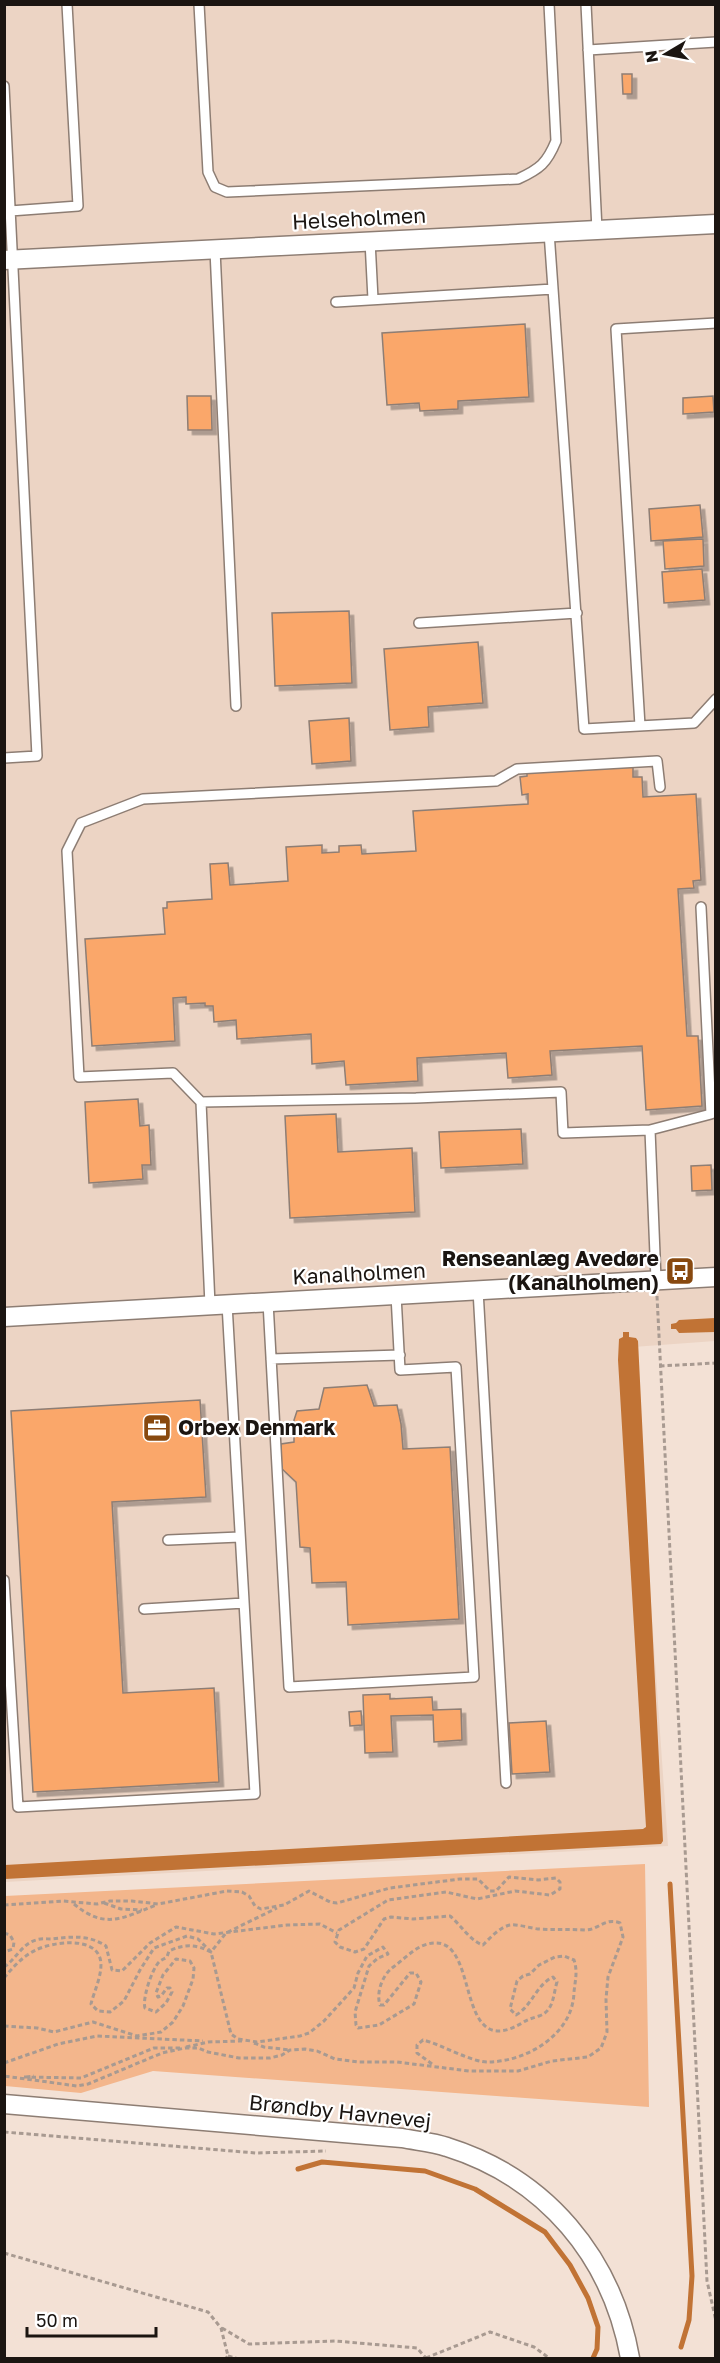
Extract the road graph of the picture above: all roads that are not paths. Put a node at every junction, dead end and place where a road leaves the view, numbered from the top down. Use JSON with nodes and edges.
{"nodes":[{"id":1,"x":67,"y":4,"type":"edge"},
{"id":2,"x":199,"y":4,"type":"edge"},
{"id":3,"x":549,"y":4,"type":"edge"},
{"id":4,"x":586,"y":4,"type":"edge"},
{"id":5,"x":716,"y":42,"type":"edge"},
{"id":6,"x":588,"y":50,"type":"junction"},
{"id":7,"x":4,"y":86,"type":"edge"},
{"id":8,"x":10,"y":211,"type":"junction"},
{"id":9,"x":716,"y":224,"type":"edge"},
{"id":10,"x":597,"y":230,"type":"junction"},
{"id":11,"x":549,"y":232,"type":"junction"},
{"id":12,"x":370,"y":241,"type":"junction"},
{"id":13,"x":214,"y":250,"type":"junction"},
{"id":14,"x":9,"y":260,"type":"edge"},
{"id":15,"x":553,"y":288,"type":"junction"},
{"id":16,"x":374,"y":299,"type":"junction"},
{"id":17,"x":336,"y":302,"type":"dead end"},
{"id":18,"x":716,"y":323,"type":"edge"},
{"id":19,"x":577,"y":613,"type":"junction"},
{"id":20,"x":419,"y":623,"type":"dead end"},
{"id":21,"x":716,"y":699,"type":"edge"},
{"id":22,"x":236,"y":706,"type":"dead end"},
{"id":23,"x":640,"y":726,"type":"junction"},
{"id":24,"x":4,"y":758,"type":"edge"},
{"id":25,"x":660,"y":787,"type":"dead end"},
{"id":26,"x":701,"y":907,"type":"dead end"},
{"id":27,"x":201,"y":1102,"type":"junction"},
{"id":28,"x":650,"y":1130,"type":"junction"},
{"id":29,"x":716,"y":1276,"type":"edge"},
{"id":30,"x":656,"y":1280,"type":"junction"},
{"id":31,"x":478,"y":1290,"type":"junction"},
{"id":32,"x":396,"y":1295,"type":"junction"},
{"id":33,"x":268,"y":1302,"type":"junction"},
{"id":34,"x":218,"y":1305,"type":"junction"},
{"id":35,"x":4,"y":1317,"type":"edge"},
{"id":36,"x":400,"y":1355,"type":"junction"},
{"id":37,"x":271,"y":1359,"type":"junction"},
{"id":38,"x":240,"y":1537,"type":"junction"},
{"id":39,"x":168,"y":1540,"type":"dead end"},
{"id":40,"x":4,"y":1580,"type":"edge"},
{"id":41,"x":244,"y":1603,"type":"junction"},
{"id":42,"x":144,"y":1609,"type":"dead end"},
{"id":43,"x":506,"y":1783,"type":"dead end"},
{"id":44,"x":4,"y":2104,"type":"edge"},
{"id":45,"x":630,"y":2358,"type":"edge"}],
"edges":[{"from":1,"to":8,"type":"lane"},
{"from":2,"to":3,"type":"lane"},
{"from":4,"to":6,"type":"lane"},
{"from":5,"to":6,"type":"lane"},
{"from":6,"to":10,"type":"lane"},
{"from":7,"to":8,"type":"lane"},
{"from":8,"to":14,"type":"lane"},
{"from":9,"to":10,"type":"street","name":"Helseholmen"},
{"from":10,"to":11,"type":"street","name":"Helseholmen"},
{"from":11,"to":12,"type":"street","name":"Helseholmen"},
{"from":11,"to":15,"type":"lane"},
{"from":12,"to":13,"type":"street","name":"Helseholmen"},
{"from":12,"to":16,"type":"lane"},
{"from":13,"to":14,"type":"street","name":"Helseholmen"},
{"from":13,"to":22,"type":"lane"},
{"from":14,"to":24,"type":"lane"},
{"from":15,"to":16,"type":"lane"},
{"from":15,"to":19,"type":"lane"},
{"from":16,"to":17,"type":"lane"},
{"from":18,"to":23,"type":"lane"},
{"from":19,"to":20,"type":"lane"},
{"from":19,"to":23,"type":"lane"},
{"from":21,"to":23,"type":"lane"},
{"from":25,"to":27,"type":"lane"},
{"from":26,"to":28,"type":"lane"},
{"from":27,"to":28,"type":"lane"},
{"from":27,"to":34,"type":"lane"},
{"from":28,"to":30,"type":"lane"},
{"from":29,"to":30,"type":"street","name":"Kanalholmen"},
{"from":30,"to":31,"type":"street","name":"Kanalholmen"},
{"from":31,"to":32,"type":"street","name":"Kanalholmen"},
{"from":31,"to":43,"type":"lane"},
{"from":32,"to":33,"type":"street","name":"Kanalholmen"},
{"from":32,"to":36,"type":"lane"},
{"from":33,"to":34,"type":"street","name":"Kanalholmen"},
{"from":33,"to":37,"type":"lane"},
{"from":34,"to":35,"type":"street","name":"Kanalholmen"},
{"from":34,"to":38,"type":"lane"},
{"from":36,"to":37,"type":"lane"},
{"from":36,"to":37,"type":"lane"},
{"from":38,"to":39,"type":"lane"},
{"from":38,"to":41,"type":"lane"},
{"from":40,"to":41,"type":"lane"},
{"from":41,"to":42,"type":"lane"},
{"from":44,"to":45,"type":"street","name":"Brøndby Havnevej"}]}
